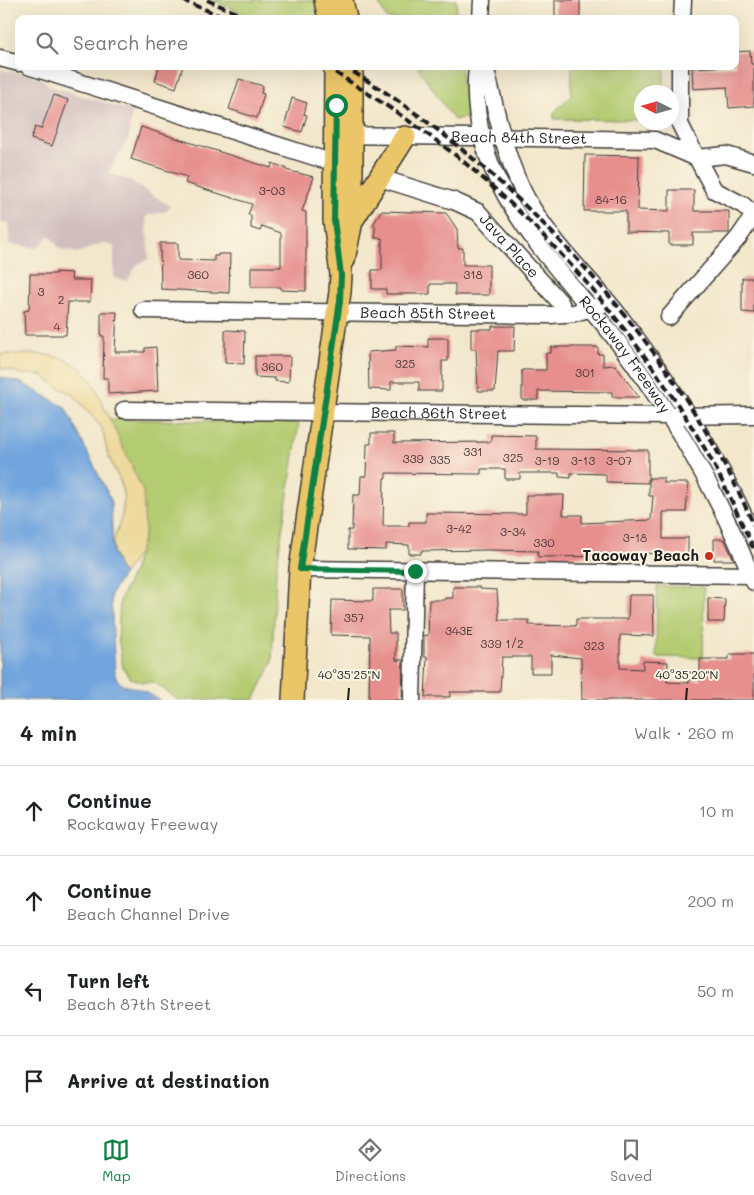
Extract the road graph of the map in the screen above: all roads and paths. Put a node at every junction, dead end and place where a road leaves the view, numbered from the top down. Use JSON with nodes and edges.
{"nodes":[{"id":1,"x":325,"y":0,"type":"edge"},
{"id":2,"x":342,"y":0,"type":"edge"},
{"id":3,"x":482,"y":0,"type":"edge"},
{"id":4,"x":683,"y":0,"type":"edge"},
{"id":5,"x":328,"y":15,"type":"edge"},
{"id":6,"x":345,"y":15,"type":"edge"},
{"id":7,"x":481,"y":15,"type":"edge"},
{"id":8,"x":682,"y":15,"type":"edge"},
{"id":9,"x":0,"y":58,"type":"edge"},
{"id":10,"x":15,"y":63,"type":"edge"},
{"id":11,"x":41,"y":70,"type":"edge"},
{"id":12,"x":336,"y":70,"type":"edge"},
{"id":13,"x":352,"y":70,"type":"edge"},
{"id":14,"x":477,"y":70,"type":"edge"},
{"id":15,"x":486,"y":70,"type":"edge"},
{"id":16,"x":680,"y":70,"type":"edge"},
{"id":17,"x":344,"y":135,"type":"junction"},
{"id":18,"x":502,"y":136,"type":"junction"},
{"id":19,"x":406,"y":137,"type":"junction"},
{"id":20,"x":482,"y":137,"type":"junction"},
{"id":21,"x":697,"y":158,"type":"junction"},
{"id":22,"x":344,"y":162,"type":"junction"},
{"id":23,"x":754,"y":162,"type":"edge"},
{"id":24,"x":380,"y":178,"type":"junction"},
{"id":25,"x":754,"y":215,"type":"edge"},
{"id":26,"x":352,"y":221,"type":"junction"},
{"id":27,"x":341,"y":275,"type":"junction"},
{"id":28,"x":608,"y":302,"type":"junction"},
{"id":29,"x":591,"y":309,"type":"junction"},
{"id":30,"x":143,"y":310,"type":"dead end"},
{"id":31,"x":338,"y":312,"type":"junction"},
{"id":32,"x":566,"y":314,"type":"junction"},
{"id":33,"x":669,"y":317,"type":"dead end"},
{"id":34,"x":124,"y":410,"type":"dead end"},
{"id":35,"x":323,"y":413,"type":"junction"},
{"id":36,"x":754,"y":415,"type":"edge"},
{"id":37,"x":668,"y":416,"type":"junction"},
{"id":38,"x":689,"y":416,"type":"junction"},
{"id":39,"x":754,"y":538,"type":"edge"},
{"id":40,"x":300,"y":569,"type":"junction"},
{"id":41,"x":415,"y":571,"type":"junction"},
{"id":42,"x":753,"y":577,"type":"edge"},
{"id":43,"x":293,"y":700,"type":"edge"},
{"id":44,"x":412,"y":700,"type":"edge"}],
"edges":[{"from":1,"to":5,"type":"main road"},
{"from":2,"to":6,"type":"main road"},
{"from":3,"to":7,"type":"street"},
{"from":4,"to":8,"type":"street"},
{"from":9,"to":10,"type":"street"},
{"from":11,"to":22,"type":"street"},
{"from":12,"to":17,"type":"main road"},
{"from":13,"to":17,"type":"main road"},
{"from":14,"to":20,"type":"street","name":"Rockaway Freeway"},
{"from":15,"to":18,"type":"street","name":"Rockaway Freeway"},
{"from":16,"to":21,"type":"street"},
{"from":17,"to":19,"type":"street","name":"Beach 84th Street"},
{"from":17,"to":22,"type":"main road"},
{"from":18,"to":20,"type":"street","name":"Beach 84th Street"},
{"from":18,"to":21,"type":"street","name":"Beach 84th Street"},
{"from":18,"to":28,"type":"street","name":"Rockaway Freeway"},
{"from":19,"to":20,"type":"street","name":"Beach 84th Street"},
{"from":19,"to":24,"type":"main road"},
{"from":20,"to":29,"type":"street","name":"Rockaway Freeway"},
{"from":21,"to":23,"type":"street"},
{"from":21,"to":25,"type":"street"},
{"from":22,"to":26,"type":"main road"},
{"from":22,"to":27,"type":"main road"},
{"from":24,"to":26,"type":"main road"},
{"from":24,"to":32,"type":"street","name":"Java Place"},
{"from":25,"to":33,"type":"street"},
{"from":26,"to":27,"type":"main road"},
{"from":27,"to":31,"type":"main road"},
{"from":28,"to":29,"type":"street","name":"Beach 85th Street"},
{"from":28,"to":38,"type":"street","name":"Rockaway Freeway"},
{"from":29,"to":32,"type":"street","name":"Beach 85th Street"},
{"from":29,"to":37,"type":"street","name":"Rockaway Freeway"},
{"from":30,"to":31,"type":"street","name":"Beach 85th Street"},
{"from":31,"to":32,"type":"street","name":"Beach 85th Street"},
{"from":31,"to":35,"type":"main road"},
{"from":34,"to":35,"type":"street","name":"Beach 86th Street"},
{"from":35,"to":37,"type":"street","name":"Beach 86th Street"},
{"from":35,"to":40,"type":"main road"},
{"from":36,"to":38,"type":"street","name":"Beach 86th Street"},
{"from":37,"to":38,"type":"street","name":"Beach 86th Street"},
{"from":37,"to":42,"type":"street","name":"Rockaway Freeway"},
{"from":38,"to":39,"type":"street","name":"Rockaway Freeway"},
{"from":40,"to":41,"type":"street"},
{"from":40,"to":43,"type":"main road"},
{"from":41,"to":42,"type":"street"},
{"from":41,"to":44,"type":"street"}]}
